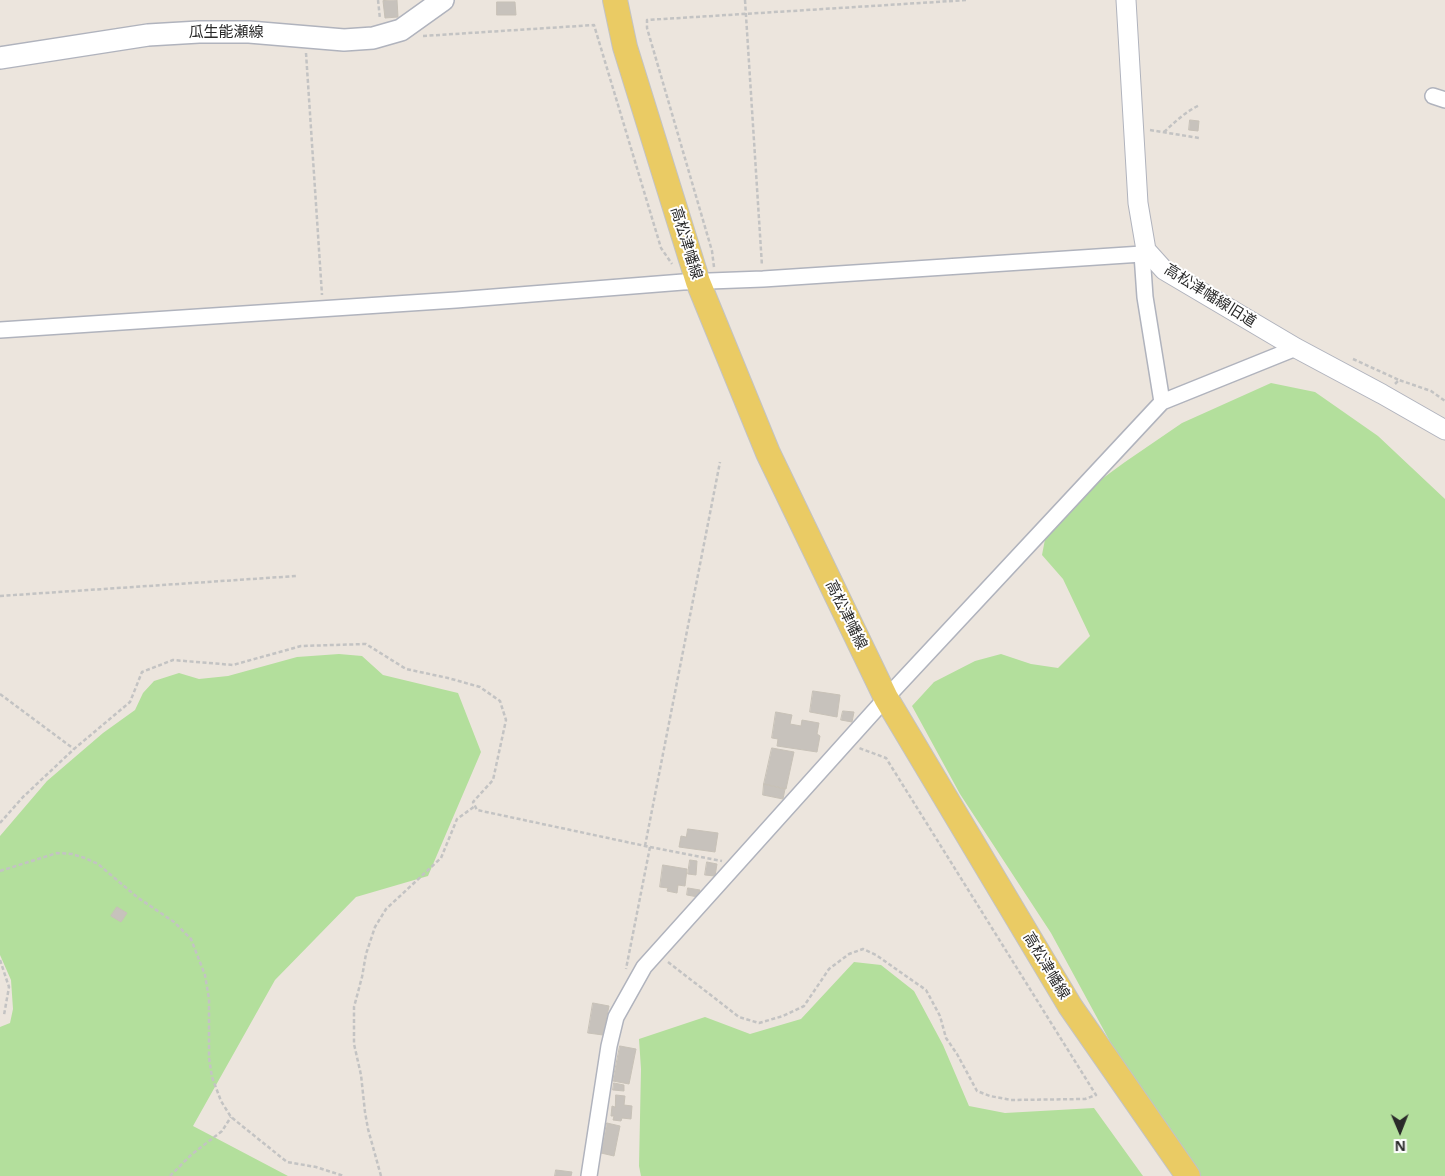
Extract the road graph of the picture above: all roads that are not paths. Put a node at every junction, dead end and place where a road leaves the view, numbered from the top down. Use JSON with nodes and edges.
{"nodes":[{"id":1,"x":444,"y":0,"type":"edge"},
{"id":2,"x":615,"y":0,"type":"edge"},
{"id":3,"x":1126,"y":0,"type":"edge"},
{"id":4,"x":0,"y":58,"type":"edge"},
{"id":5,"x":1144,"y":252,"type":"junction"},
{"id":6,"x":698,"y":282,"type":"junction"},
{"id":7,"x":0,"y":330,"type":"edge"},
{"id":8,"x":1296,"y":348,"type":"junction"},
{"id":9,"x":1162,"y":402,"type":"junction"},
{"id":10,"x":1445,"y":430,"type":"edge"},
{"id":11,"x":886,"y":698,"type":"junction"},
{"id":12,"x":589,"y":1176,"type":"edge"},
{"id":13,"x":1188,"y":1176,"type":"edge"}],
"edges":[{"from":1,"to":4,"type":"main road","name":"瓜生能瀬線"},
{"from":2,"to":6,"type":"main road","name":"高松津幡線"},
{"from":3,"to":5,"type":"street"},
{"from":5,"to":6,"type":"street"},
{"from":5,"to":8,"type":"street","name":"高松津幡線旧道"},
{"from":5,"to":9,"type":"street"},
{"from":6,"to":7,"type":"street"},
{"from":6,"to":11,"type":"main road","name":"高松津幡線"},
{"from":8,"to":9,"type":"street"},
{"from":8,"to":10,"type":"street","name":"高松津幡線旧道"},
{"from":9,"to":11,"type":"street"},
{"from":11,"to":12,"type":"street"},
{"from":11,"to":13,"type":"main road","name":"高松津幡線"}]}
